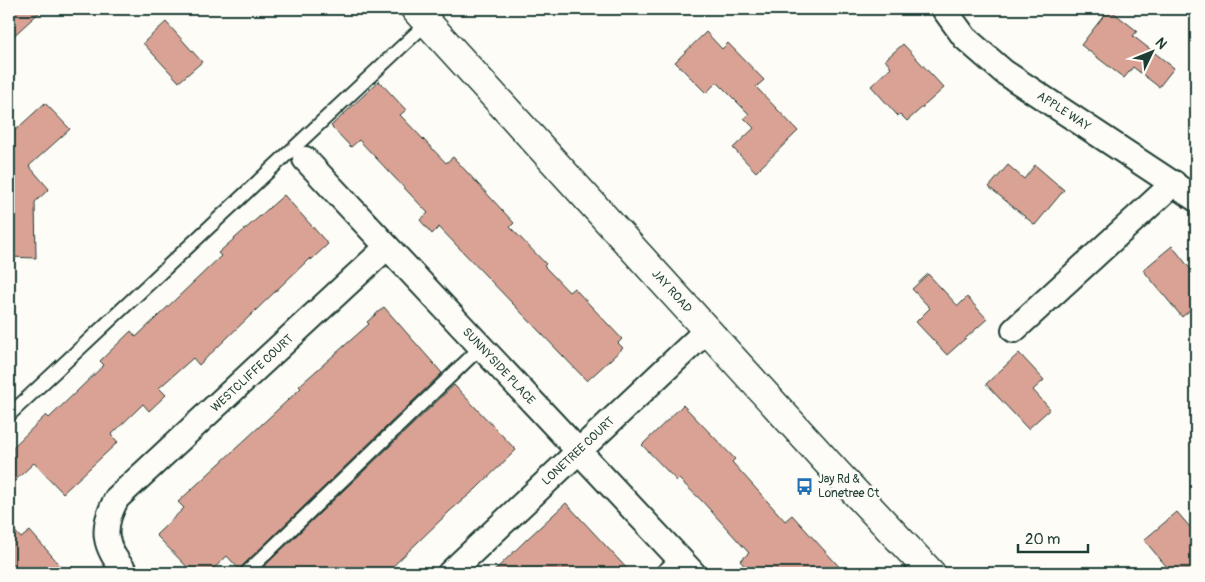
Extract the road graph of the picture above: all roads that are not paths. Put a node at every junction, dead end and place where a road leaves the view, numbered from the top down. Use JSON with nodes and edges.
{"nodes":[{"id":1,"x":944,"y":9,"type":"edge"},
{"id":2,"x":421,"y":16,"type":"edge"},
{"id":3,"x":306,"y":159,"type":"dead end"},
{"id":4,"x":1174,"y":183,"type":"junction"},
{"id":5,"x":1196,"y":199,"type":"edge"},
{"id":6,"x":387,"y":247,"type":"junction"},
{"id":7,"x":707,"y":330,"type":"junction"},
{"id":8,"x":1014,"y":330,"type":"dead end"},
{"id":9,"x":482,"y":346,"type":"junction"},
{"id":10,"x":9,"y":416,"type":"edge"},
{"id":11,"x":578,"y":452,"type":"junction"},
{"id":12,"x":678,"y":568,"type":"edge"},
{"id":13,"x":126,"y":573,"type":"edge"},
{"id":14,"x":246,"y":573,"type":"edge"},
{"id":15,"x":450,"y":573,"type":"edge"},
{"id":16,"x":931,"y":573,"type":"edge"}],
"edges":[{"from":1,"to":4,"type":"street","name":"APPLE WAY"},
{"from":2,"to":7,"type":"street","name":"JAY ROAD"},
{"from":2,"to":10,"type":"lane"},
{"from":3,"to":6,"type":"street","name":"SUNNYSIDE PLACE"},
{"from":4,"to":5,"type":"street","name":"APPLE WAY"},
{"from":4,"to":8,"type":"street"},
{"from":6,"to":9,"type":"street","name":"SUNNYSIDE PLACE"},
{"from":6,"to":13,"type":"street","name":"WESTCLIFFE COURT"},
{"from":7,"to":11,"type":"street","name":"LONETREE COURT"},
{"from":7,"to":16,"type":"street","name":"JAY ROAD"},
{"from":9,"to":11,"type":"street","name":"SUNNYSIDE PLACE"},
{"from":9,"to":14,"type":"lane"},
{"from":11,"to":12,"type":"street","name":"SUNNYSIDE PLACE"},
{"from":11,"to":15,"type":"street","name":"LONETREE COURT"}]}
